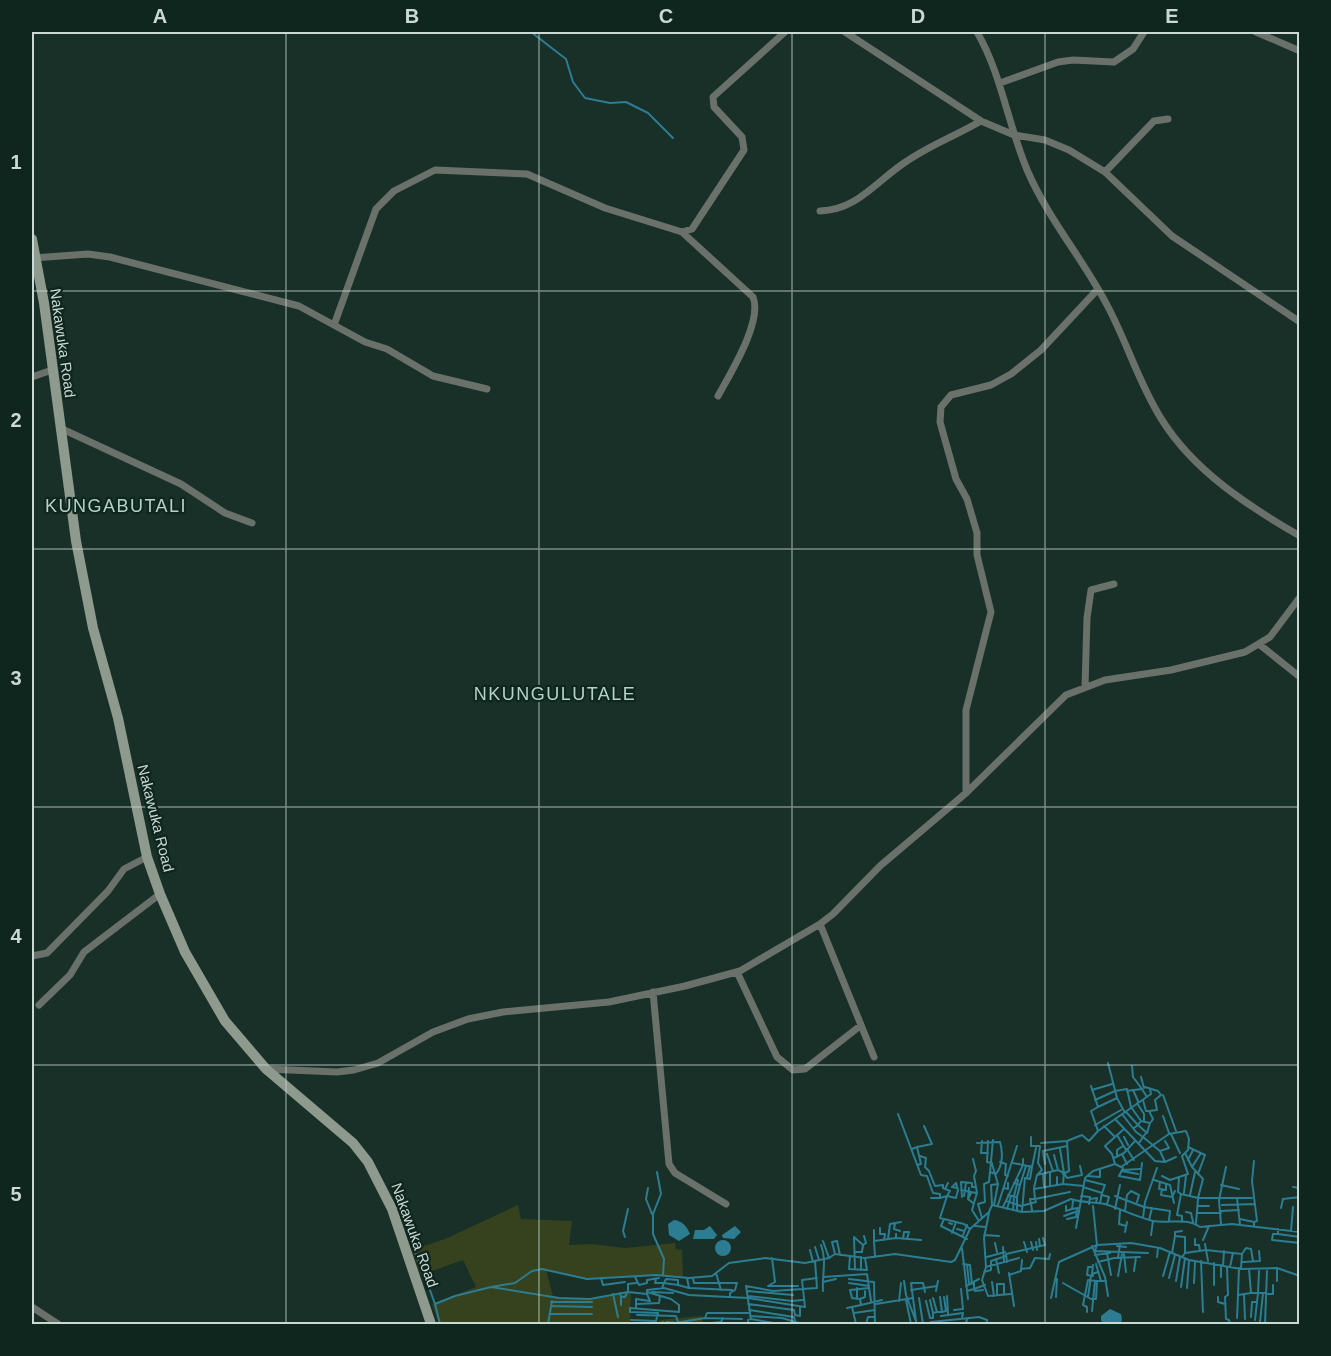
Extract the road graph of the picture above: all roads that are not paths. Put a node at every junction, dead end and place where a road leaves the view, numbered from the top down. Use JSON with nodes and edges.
{"nodes":[{"id":1,"x":785,"y":32,"type":"edge"},
{"id":2,"x":846,"y":32,"type":"edge"},
{"id":3,"x":978,"y":32,"type":"edge"},
{"id":4,"x":1144,"y":32,"type":"edge"},
{"id":5,"x":1256,"y":32,"type":"edge"},
{"id":6,"x":1299,"y":51,"type":"edge"},
{"id":7,"x":1000,"y":83,"type":"junction"},
{"id":8,"x":1168,"y":119,"type":"dead end"},
{"id":9,"x":981,"y":121,"type":"junction"},
{"id":10,"x":1014,"y":135,"type":"junction"},
{"id":11,"x":1105,"y":172,"type":"junction"},
{"id":12,"x":820,"y":211,"type":"dead end"},
{"id":13,"x":682,"y":232,"type":"junction"},
{"id":14,"x":32,"y":239,"type":"edge"},
{"id":15,"x":33,"y":258,"type":"junction"},
{"id":16,"x":1098,"y":289,"type":"junction"},
{"id":17,"x":1299,"y":321,"type":"edge"},
{"id":18,"x":334,"y":325,"type":"junction"},
{"id":19,"x":52,"y":370,"type":"junction"},
{"id":20,"x":32,"y":377,"type":"edge"},
{"id":21,"x":487,"y":389,"type":"dead end"},
{"id":22,"x":718,"y":396,"type":"dead end"},
{"id":23,"x":60,"y":428,"type":"junction"},
{"id":24,"x":252,"y":523,"type":"dead end"},
{"id":25,"x":1299,"y":536,"type":"edge"},
{"id":26,"x":1114,"y":584,"type":"dead end"},
{"id":27,"x":1299,"y":597,"type":"edge"},
{"id":28,"x":1260,"y":645,"type":"junction"},
{"id":29,"x":1299,"y":677,"type":"edge"},
{"id":30,"x":1085,"y":687,"type":"junction"},
{"id":31,"x":966,"y":793,"type":"junction"},
{"id":32,"x":147,"y":857,"type":"junction"},
{"id":33,"x":160,"y":894,"type":"junction"},
{"id":34,"x":820,"y":924,"type":"junction"},
{"id":35,"x":32,"y":956,"type":"edge"},
{"id":36,"x":737,"y":972,"type":"junction"},
{"id":37,"x":653,"y":992,"type":"junction"},
{"id":38,"x":39,"y":1005,"type":"dead end"},
{"id":39,"x":860,"y":1026,"type":"junction"},
{"id":40,"x":874,"y":1057,"type":"dead end"},
{"id":41,"x":266,"y":1069,"type":"junction"},
{"id":42,"x":726,"y":1204,"type":"dead end"},
{"id":43,"x":32,"y":1307,"type":"edge"},
{"id":44,"x":58,"y":1324,"type":"edge"},
{"id":45,"x":431,"y":1324,"type":"edge"}],
"edges":[{"from":1,"to":13,"type":"street"},
{"from":2,"to":9,"type":"street"},
{"from":3,"to":7,"type":"street"},
{"from":4,"to":7,"type":"street"},
{"from":5,"to":6,"type":"street"},
{"from":7,"to":10,"type":"street"},
{"from":8,"to":11,"type":"street"},
{"from":9,"to":10,"type":"street"},
{"from":9,"to":12,"type":"street"},
{"from":10,"to":11,"type":"street"},
{"from":10,"to":16,"type":"street"},
{"from":11,"to":17,"type":"street"},
{"from":13,"to":18,"type":"street"},
{"from":13,"to":22,"type":"street"},
{"from":14,"to":15,"type":"main road","name":"Nakawuka Road"},
{"from":15,"to":18,"type":"street"},
{"from":15,"to":19,"type":"main road","name":"Nakawuka Road"},
{"from":16,"to":25,"type":"street"},
{"from":16,"to":31,"type":"street"},
{"from":18,"to":21,"type":"street"},
{"from":19,"to":20,"type":"street"},
{"from":19,"to":23,"type":"main road","name":"Nakawuka Road"},
{"from":23,"to":24,"type":"street"},
{"from":23,"to":32,"type":"main road","name":"Nakawuka Road"},
{"from":26,"to":30,"type":"street"},
{"from":27,"to":28,"type":"street"},
{"from":28,"to":29,"type":"street"},
{"from":28,"to":30,"type":"street"},
{"from":30,"to":31,"type":"street"},
{"from":31,"to":34,"type":"street"},
{"from":32,"to":33,"type":"main road","name":"Nakawuka Road"},
{"from":32,"to":35,"type":"street"},
{"from":33,"to":38,"type":"street"},
{"from":33,"to":41,"type":"main road","name":"Nakawuka Road"},
{"from":34,"to":36,"type":"street"},
{"from":34,"to":39,"type":"street"},
{"from":36,"to":37,"type":"street"},
{"from":36,"to":39,"type":"street"},
{"from":37,"to":41,"type":"street"},
{"from":37,"to":42,"type":"street"},
{"from":39,"to":40,"type":"street"},
{"from":41,"to":45,"type":"main road","name":"Nakawuka Road"},
{"from":43,"to":44,"type":"street"}]}
